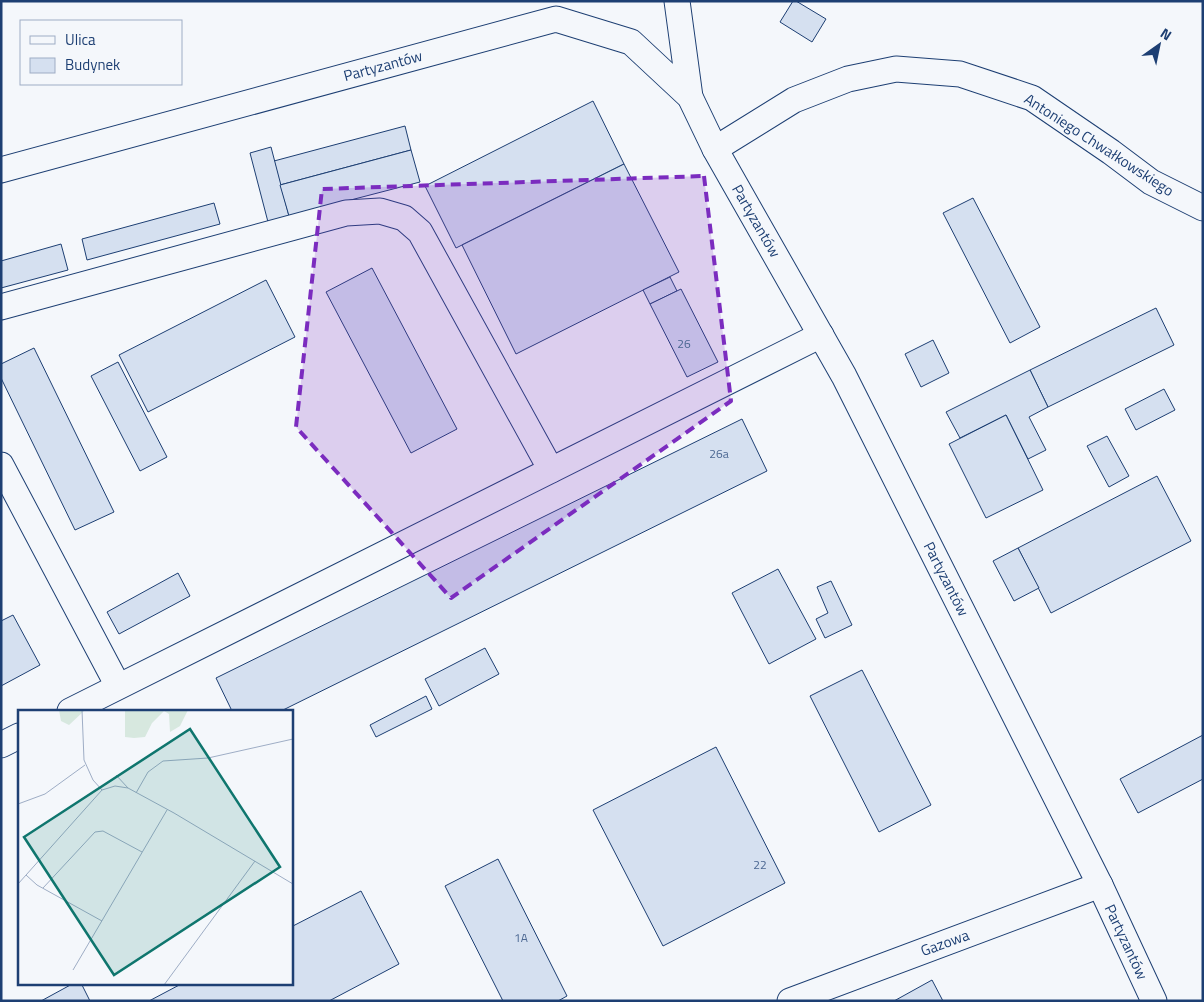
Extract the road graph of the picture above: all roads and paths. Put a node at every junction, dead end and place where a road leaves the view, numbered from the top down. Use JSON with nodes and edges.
{"nodes":[{"id":1,"x":677,"y":1,"type":"edge"},
{"id":2,"x":554,"y":10,"type":"edge"},
{"id":3,"x":690,"y":97,"type":"junction"},
{"id":4,"x":715,"y":149,"type":"junction"},
{"id":5,"x":1,"y":170,"type":"edge"},
{"id":6,"x":1203,"y":208,"type":"edge"},
{"id":7,"x":1,"y":307,"type":"edge"},
{"id":8,"x":821,"y":335,"type":"junction"},
{"id":9,"x":1,"y":465,"type":"edge"},
{"id":10,"x":552,"y":470,"type":"junction"},
{"id":11,"x":118,"y":686,"type":"junction"},
{"id":12,"x":72,"y":710,"type":"edge"},
{"id":13,"x":18,"y":736,"type":"edge"},
{"id":14,"x":1,"y":745,"type":"edge"},
{"id":15,"x":1100,"y":886,"type":"junction"},
{"id":16,"x":790,"y":1001,"type":"edge"},
{"id":17,"x":1154,"y":1001,"type":"edge"}],
"edges":[{"from":1,"to":3,"type":"street"},
{"from":2,"to":3,"type":"street","name":"Partyzantów"},
{"from":2,"to":5,"type":"street","name":"Partyzantów"},
{"from":3,"to":4,"type":"street","name":"Partyzantów"},
{"from":4,"to":6,"type":"street","name":"Antoniego Chwałkowskiego"},
{"from":4,"to":8,"type":"street","name":"Partyzantów"},
{"from":7,"to":10,"type":"street"},
{"from":8,"to":10,"type":"street"},
{"from":8,"to":15,"type":"street","name":"Partyzantów"},
{"from":9,"to":11,"type":"street"},
{"from":10,"to":11,"type":"street"},
{"from":11,"to":12,"type":"street"},
{"from":13,"to":14,"type":"street"},
{"from":15,"to":16,"type":"street","name":"Gazowa"},
{"from":15,"to":17,"type":"street","name":"Partyzantów"}]}
